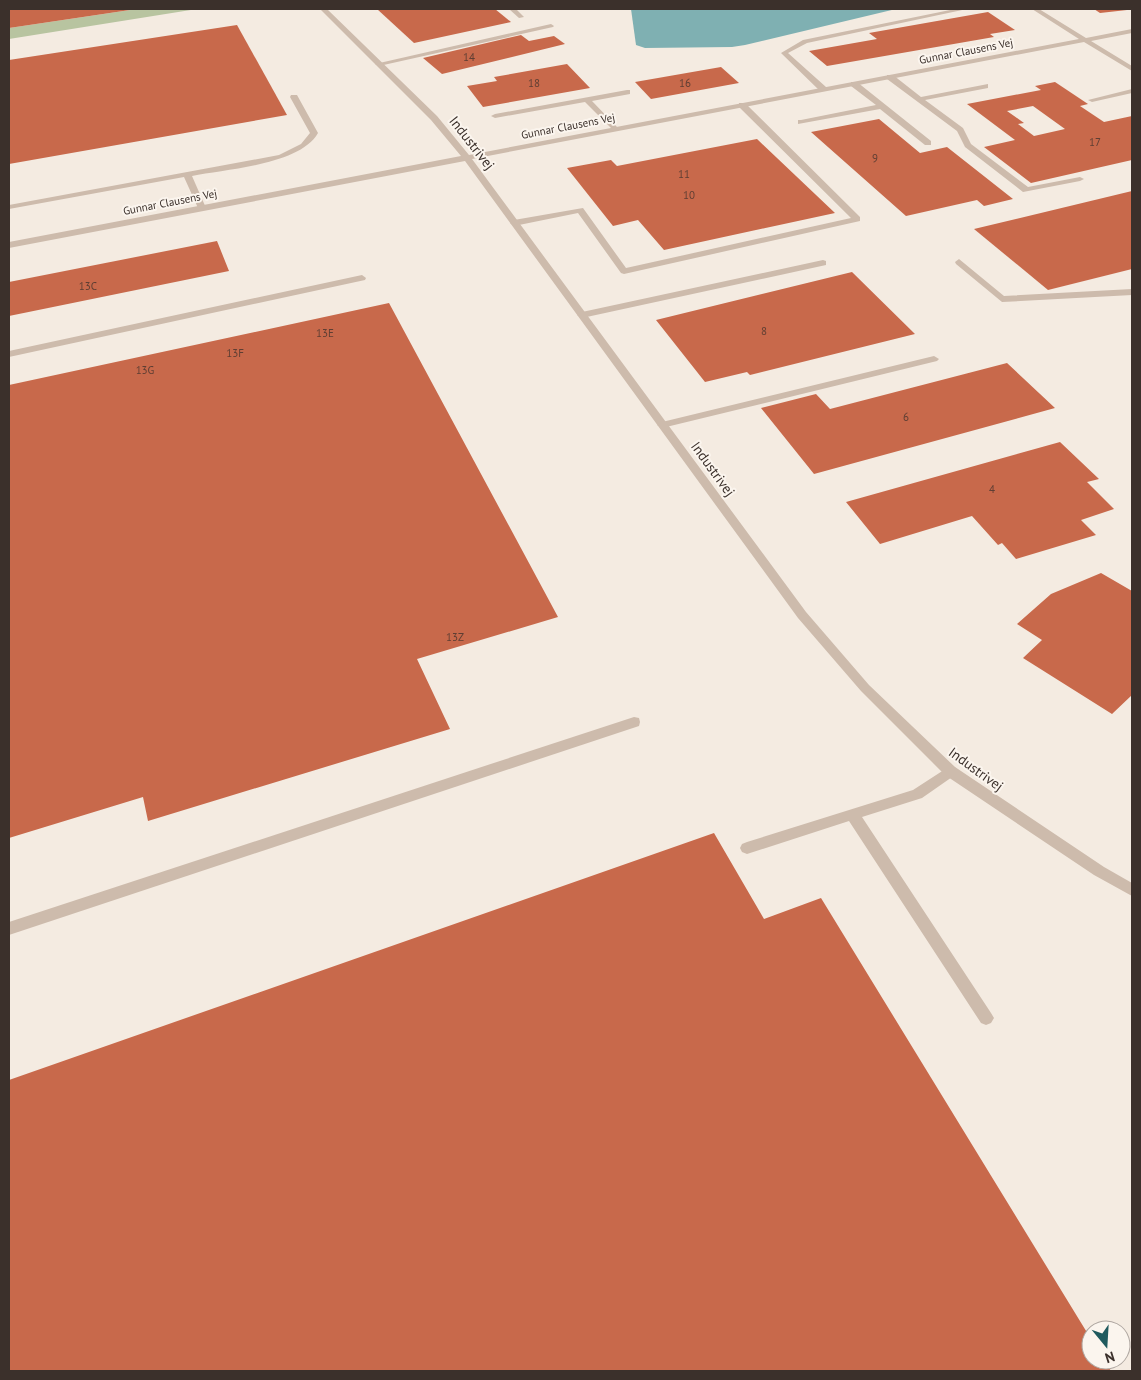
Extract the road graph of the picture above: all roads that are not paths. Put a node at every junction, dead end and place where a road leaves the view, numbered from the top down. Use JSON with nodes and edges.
{"nodes":[{"id":1,"x":323,"y":9,"type":"edge"},
{"id":2,"x":512,"y":9,"type":"edge"},
{"id":3,"x":964,"y":9,"type":"edge"},
{"id":4,"x":1035,"y":9,"type":"edge"},
{"id":5,"x":521,"y":17,"type":"dead end"},
{"id":6,"x":551,"y":26,"type":"dead end"},
{"id":7,"x":1132,"y":31,"type":"edge"},
{"id":8,"x":1086,"y":39,"type":"junction"},
{"id":9,"x":379,"y":64,"type":"junction"},
{"id":10,"x":1132,"y":69,"type":"edge"},
{"id":11,"x":890,"y":77,"type":"junction"},
{"id":12,"x":854,"y":84,"type":"junction"},
{"id":13,"x":985,"y":86,"type":"dead end"},
{"id":14,"x":823,"y":89,"type":"junction"},
{"id":15,"x":1132,"y":91,"type":"edge"},
{"id":16,"x":627,"y":92,"type":"dead end"},
{"id":17,"x":294,"y":97,"type":"dead end"},
{"id":18,"x":587,"y":99,"type":"junction"},
{"id":19,"x":920,"y":99,"type":"junction"},
{"id":20,"x":1092,"y":100,"type":"dead end"},
{"id":21,"x":742,"y":105,"type":"junction"},
{"id":22,"x":882,"y":106,"type":"junction"},
{"id":23,"x":495,"y":116,"type":"dead end"},
{"id":24,"x":801,"y":122,"type":"dead end"},
{"id":25,"x":614,"y":129,"type":"junction"},
{"id":26,"x":928,"y":143,"type":"dead end"},
{"id":27,"x":466,"y":157,"type":"junction"},
{"id":28,"x":187,"y":174,"type":"junction"},
{"id":29,"x":1080,"y":178,"type":"dead end"},
{"id":30,"x":9,"y":207,"type":"edge"},
{"id":31,"x":202,"y":208,"type":"junction"},
{"id":32,"x":514,"y":223,"type":"junction"},
{"id":33,"x":9,"y":245,"type":"edge"},
{"id":34,"x":959,"y":262,"type":"dead end"},
{"id":35,"x":823,"y":263,"type":"dead end"},
{"id":36,"x":362,"y":278,"type":"dead end"},
{"id":37,"x":1132,"y":292,"type":"edge"},
{"id":38,"x":582,"y":315,"type":"junction"},
{"id":39,"x":9,"y":354,"type":"edge"},
{"id":40,"x":934,"y":358,"type":"dead end"},
{"id":41,"x":662,"y":425,"type":"junction"},
{"id":42,"x":634,"y":722,"type":"dead end"},
{"id":43,"x":950,"y":771,"type":"junction"},
{"id":44,"x":852,"y":814,"type":"junction"},
{"id":45,"x":747,"y":848,"type":"dead end"},
{"id":46,"x":1132,"y":890,"type":"edge"},
{"id":47,"x":9,"y":929,"type":"edge"},
{"id":48,"x":986,"y":1018,"type":"dead end"}],
"edges":[{"from":1,"to":9,"type":"street","name":"Industrivej"},
{"from":2,"to":5,"type":"street"},
{"from":3,"to":14,"type":"street"},
{"from":4,"to":8,"type":"street"},
{"from":6,"to":9,"type":"street"},
{"from":7,"to":8,"type":"street","name":"Gunnar Clausens Vej"},
{"from":8,"to":10,"type":"street"},
{"from":8,"to":11,"type":"street","name":"Gunnar Clausens Vej"},
{"from":9,"to":27,"type":"street","name":"Industrivej"},
{"from":11,"to":12,"type":"street","name":"Gunnar Clausens Vej"},
{"from":11,"to":19,"type":"street"},
{"from":12,"to":14,"type":"street","name":"Gunnar Clausens Vej"},
{"from":12,"to":22,"type":"street"},
{"from":13,"to":19,"type":"street"},
{"from":14,"to":21,"type":"street","name":"Gunnar Clausens Vej"},
{"from":15,"to":20,"type":"street"},
{"from":16,"to":18,"type":"street"},
{"from":17,"to":28,"type":"street"},
{"from":18,"to":23,"type":"street"},
{"from":18,"to":25,"type":"street"},
{"from":19,"to":29,"type":"street"},
{"from":21,"to":25,"type":"street","name":"Gunnar Clausens Vej"},
{"from":21,"to":32,"type":"street"},
{"from":22,"to":24,"type":"street"},
{"from":22,"to":26,"type":"street"},
{"from":25,"to":27,"type":"street","name":"Gunnar Clausens Vej"},
{"from":27,"to":31,"type":"street","name":"Gunnar Clausens Vej"},
{"from":27,"to":32,"type":"street","name":"Industrivej"},
{"from":28,"to":30,"type":"street"},
{"from":28,"to":31,"type":"street"},
{"from":31,"to":33,"type":"street","name":"Gunnar Clausens Vej"},
{"from":32,"to":38,"type":"street","name":"Industrivej"},
{"from":34,"to":37,"type":"street"},
{"from":35,"to":38,"type":"street"},
{"from":36,"to":39,"type":"street"},
{"from":38,"to":41,"type":"street","name":"Industrivej"},
{"from":40,"to":41,"type":"street"},
{"from":41,"to":43,"type":"street","name":"Industrivej"},
{"from":42,"to":47,"type":"street"},
{"from":43,"to":44,"type":"street"},
{"from":43,"to":46,"type":"street","name":"Industrivej"},
{"from":44,"to":45,"type":"street"},
{"from":44,"to":48,"type":"street"}]}
